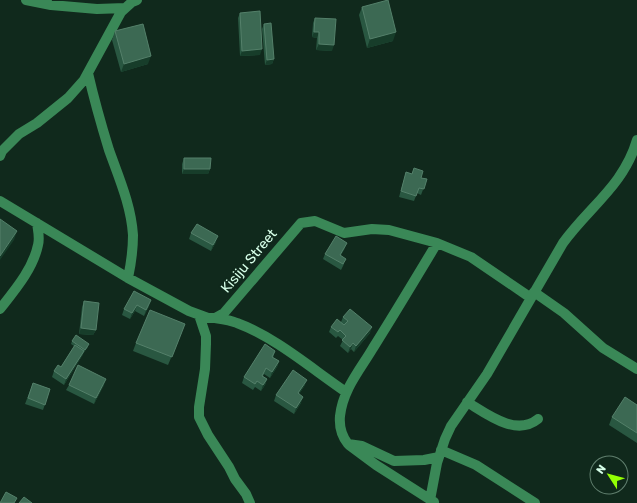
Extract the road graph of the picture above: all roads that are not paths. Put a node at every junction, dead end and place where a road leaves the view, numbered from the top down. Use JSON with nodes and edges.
{"nodes":[{"id":1,"x":26,"y":0,"type":"edge"},
{"id":2,"x":137,"y":0,"type":"edge"},
{"id":3,"x":125,"y":8,"type":"junction"},
{"id":4,"x":88,"y":73,"type":"junction"},
{"id":5,"x":637,"y":140,"type":"edge"},
{"id":6,"x":0,"y":156,"type":"edge"},
{"id":7,"x":0,"y":201,"type":"edge"},
{"id":8,"x":37,"y":223,"type":"junction"},
{"id":9,"x":437,"y":244,"type":"junction"},
{"id":10,"x":128,"y":278,"type":"junction"},
{"id":11,"x":532,"y":295,"type":"junction"},
{"id":12,"x":0,"y":309,"type":"edge"},
{"id":13,"x":199,"y":315,"type":"junction"},
{"id":14,"x":215,"y":318,"type":"junction"},
{"id":15,"x":637,"y":370,"type":"edge"},
{"id":16,"x":346,"y":392,"type":"junction"},
{"id":17,"x":467,"y":402,"type":"junction"},
{"id":18,"x":538,"y":420,"type":"dead end"},
{"id":19,"x":348,"y":444,"type":"junction"},
{"id":20,"x":440,"y":454,"type":"junction"},
{"id":21,"x":433,"y":501,"type":"edge"},
{"id":22,"x":250,"y":503,"type":"edge"},
{"id":23,"x":535,"y":503,"type":"edge"}],
"edges":[{"from":1,"to":3,"type":"street"},
{"from":2,"to":3,"type":"street"},
{"from":3,"to":4,"type":"street"},
{"from":4,"to":6,"type":"street"},
{"from":4,"to":10,"type":"street"},
{"from":5,"to":11,"type":"street"},
{"from":7,"to":8,"type":"street"},
{"from":8,"to":10,"type":"street"},
{"from":8,"to":12,"type":"street"},
{"from":9,"to":11,"type":"street","name":"Kisiju Street"},
{"from":9,"to":14,"type":"street","name":"Kisiju Street"},
{"from":9,"to":16,"type":"street"},
{"from":10,"to":13,"type":"street"},
{"from":11,"to":15,"type":"street","name":"Kisiju Street"},
{"from":11,"to":17,"type":"street"},
{"from":13,"to":14,"type":"street"},
{"from":13,"to":22,"type":"street"},
{"from":14,"to":16,"type":"street"},
{"from":16,"to":19,"type":"street"},
{"from":17,"to":18,"type":"street"},
{"from":17,"to":20,"type":"street"},
{"from":19,"to":20,"type":"street"},
{"from":19,"to":21,"type":"street"},
{"from":20,"to":21,"type":"street"},
{"from":20,"to":23,"type":"street"}]}
